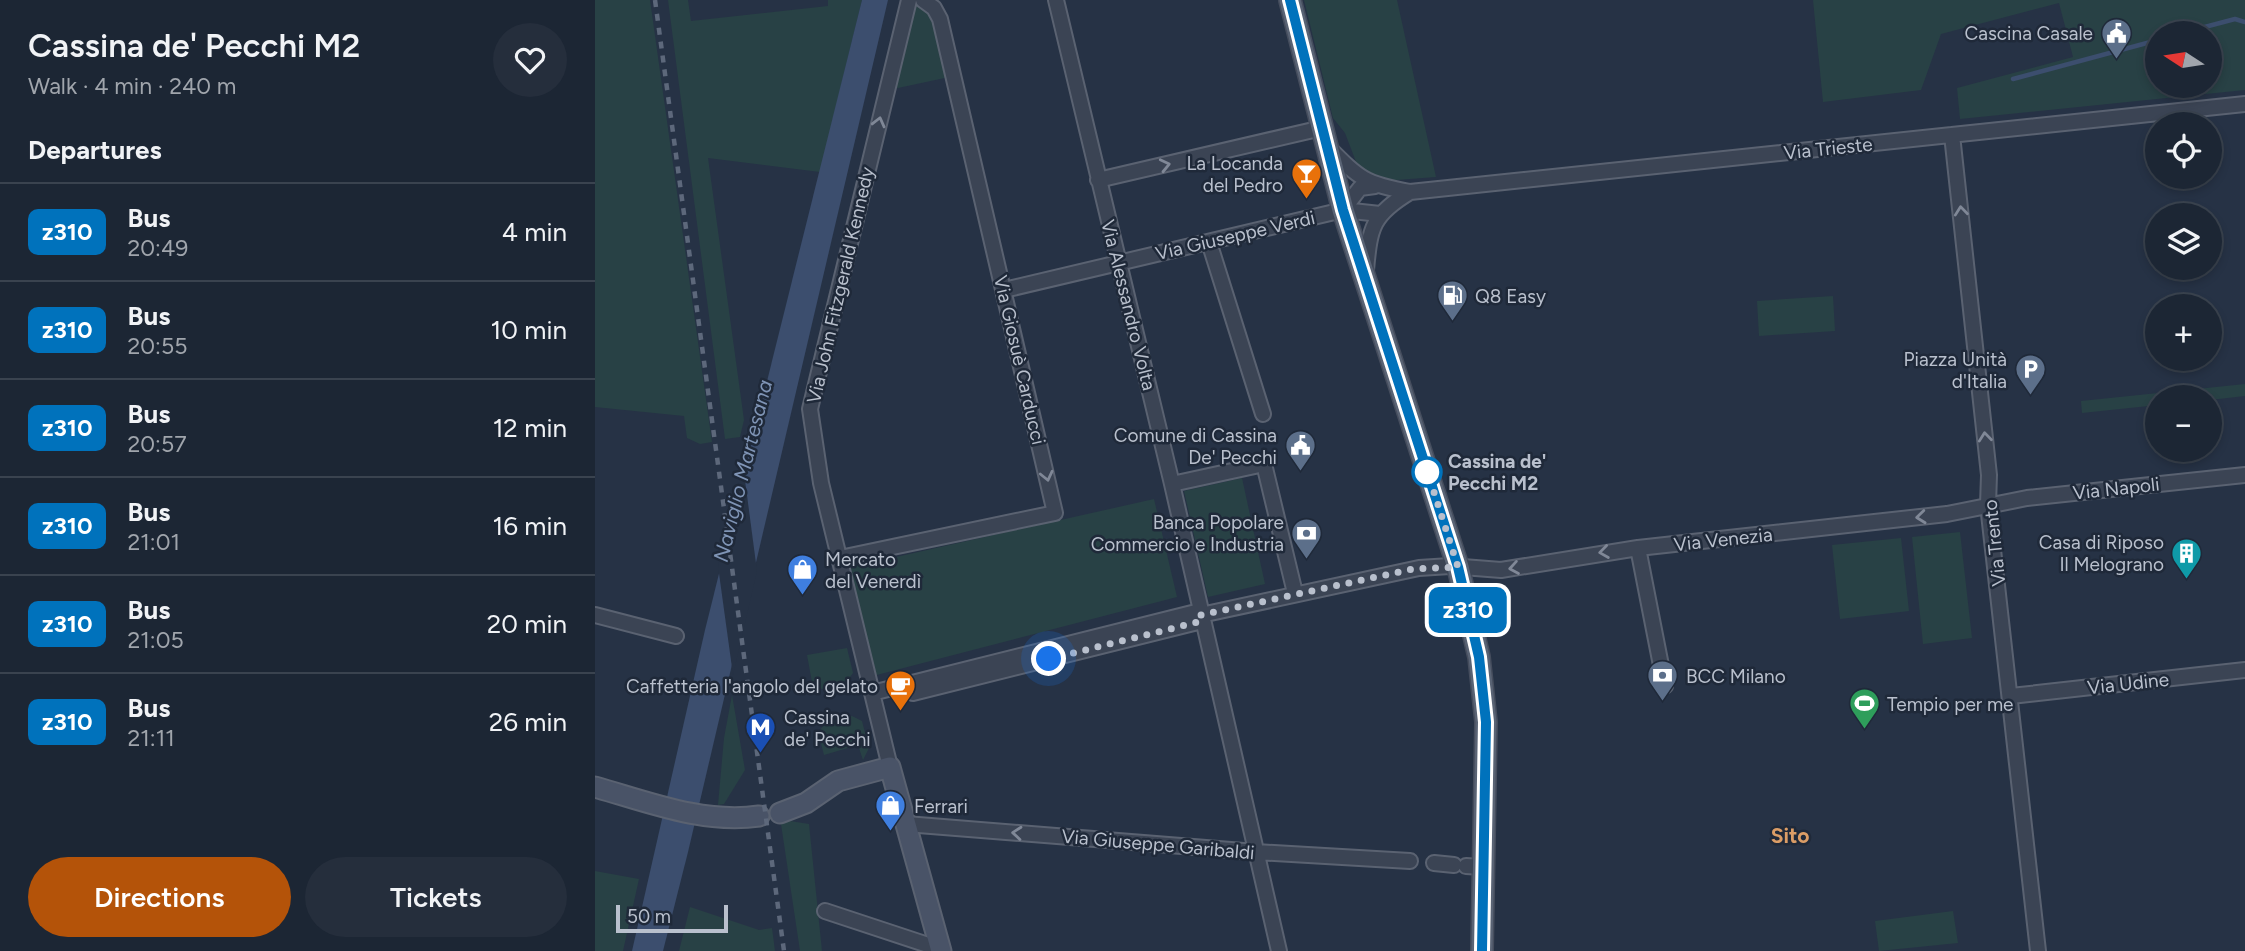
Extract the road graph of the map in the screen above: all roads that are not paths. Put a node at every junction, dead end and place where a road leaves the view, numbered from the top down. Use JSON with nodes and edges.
{"nodes":[{"id":1,"x":909,"y":0,"type":"edge"},
{"id":2,"x":923,"y":0,"type":"edge"},
{"id":3,"x":1056,"y":0,"type":"edge"},
{"id":4,"x":1290,"y":0,"type":"edge"},
{"id":5,"x":2245,"y":104,"type":"edge"},
{"id":6,"x":1952,"y":135,"type":"junction"},
{"id":7,"x":1324,"y":137,"type":"junction"},
{"id":8,"x":1098,"y":180,"type":"junction"},
{"id":9,"x":1375,"y":186,"type":"junction"},
{"id":10,"x":1410,"y":192,"type":"junction"},
{"id":11,"x":1343,"y":210,"type":"junction"},
{"id":12,"x":1380,"y":214,"type":"junction"},
{"id":13,"x":1209,"y":242,"type":"junction"},
{"id":14,"x":1118,"y":263,"type":"junction"},
{"id":15,"x":1365,"y":279,"type":"junction"},
{"id":16,"x":1003,"y":290,"type":"junction"},
{"id":17,"x":1263,"y":414,"type":"dead end"},
{"id":18,"x":2245,"y":475,"type":"edge"},
{"id":19,"x":1172,"y":484,"type":"junction"},
{"id":20,"x":1988,"y":505,"type":"junction"},
{"id":21,"x":1638,"y":548,"type":"junction"},
{"id":22,"x":840,"y":558,"type":"junction"},
{"id":23,"x":1458,"y":567,"type":"junction"},
{"id":24,"x":1295,"y":593,"type":"junction"},
{"id":25,"x":595,"y":615,"type":"edge"},
{"id":26,"x":1201,"y":616,"type":"junction"},
{"id":27,"x":676,"y":636,"type":"dead end"},
{"id":28,"x":2245,"y":670,"type":"edge"},
{"id":29,"x":1665,"y":686,"type":"dead end"},
{"id":30,"x":2011,"y":696,"type":"junction"},
{"id":31,"x":873,"y":698,"type":"junction"},
{"id":32,"x":890,"y":767,"type":"junction"},
{"id":33,"x":595,"y":787,"type":"edge"},
{"id":34,"x":779,"y":813,"type":"dead end"},
{"id":35,"x":759,"y":817,"type":"dead end"},
{"id":36,"x":906,"y":824,"type":"junction"},
{"id":37,"x":1256,"y":852,"type":"junction"},
{"id":38,"x":1411,"y":861,"type":"dead end"},
{"id":39,"x":1434,"y":863,"type":"dead end"},
{"id":40,"x":1467,"y":866,"type":"junction"},
{"id":41,"x":825,"y":912,"type":"dead end"},
{"id":42,"x":940,"y":950,"type":"edge"},
{"id":43,"x":1279,"y":951,"type":"edge"},
{"id":44,"x":1482,"y":951,"type":"edge"},
{"id":45,"x":2038,"y":951,"type":"edge"}],
"edges":[{"from":22,"to":1,"type":"street","name":"Via John Fitzgerald Kennedy","one_way":true},
{"from":2,"to":16,"type":"street","name":"Via Giosuè Carducci"},
{"from":3,"to":8,"type":"street","name":"Via Alessandro Volta"},
{"from":4,"to":7,"type":"main road"},
{"from":5,"to":6,"type":"street","name":"Via Trieste"},
{"from":6,"to":10,"type":"street","name":"Via Trieste"},
{"from":20,"to":6,"type":"street","name":"Via Trento","one_way":true},
{"from":8,"to":7,"type":"street","one_way":true},
{"from":7,"to":9,"type":"street","name":"Via Trieste"},
{"from":7,"to":11,"type":"main road"},
{"from":8,"to":14,"type":"street","name":"Via Alessandro Volta"},
{"from":9,"to":10,"type":"street","name":"Via Trieste"},
{"from":9,"to":11,"type":"street"},
{"from":10,"to":12,"type":"street"},
{"from":11,"to":12,"type":"street"},
{"from":11,"to":13,"type":"street","name":"Via Giuseppe Verdi"},
{"from":11,"to":15,"type":"main road"},
{"from":12,"to":15,"type":"street"},
{"from":13,"to":14,"type":"street","name":"Via Giuseppe Verdi"},
{"from":13,"to":17,"type":"street"},
{"from":14,"to":16,"type":"street","name":"Via Giuseppe Verdi"},
{"from":14,"to":19,"type":"street","name":"Via Alessandro Volta"},
{"from":15,"to":23,"type":"main road"},
{"from":16,"to":22,"type":"street","name":"Via Giosuè Carducci","one_way":true},
{"from":18,"to":20,"type":"street","name":"Via Napoli"},
{"from":19,"to":24,"type":"street"},
{"from":19,"to":26,"type":"street","name":"Via Alessandro Volta"},
{"from":20,"to":21,"type":"street","name":"Via Venezia","one_way":true},
{"from":20,"to":30,"type":"street","name":"Via Trento"},
{"from":21,"to":23,"type":"street","name":"Via Venezia","one_way":true},
{"from":21,"to":29,"type":"street"},
{"from":22,"to":31,"type":"street","name":"Via John Fitzgerald Kennedy"},
{"from":23,"to":24,"type":"street","name":"Via Venezia"},
{"from":23,"to":40,"type":"main road"},
{"from":24,"to":26,"type":"street","name":"Via Venezia"},
{"from":25,"to":27,"type":"street"},
{"from":26,"to":31,"type":"street","name":"Via Venezia"},
{"from":26,"to":37,"type":"street","name":"Via Alessandro Volta"},
{"from":28,"to":30,"type":"street","name":"Via Udine"},
{"from":30,"to":45,"type":"street","name":"Via Trento"},
{"from":31,"to":32,"type":"street","name":"Via John Fitzgerald Kennedy"},
{"from":32,"to":34,"type":"street"},
{"from":32,"to":36,"type":"street"},
{"from":33,"to":35,"type":"street"},
{"from":37,"to":36,"type":"street","name":"Via Giuseppe Garibaldi","one_way":true},
{"from":36,"to":42,"type":"street"},
{"from":37,"to":38,"type":"street","name":"Via Giuseppe Garibaldi"},
{"from":37,"to":43,"type":"street","name":"Via Alessandro Volta"},
{"from":39,"to":40,"type":"street"},
{"from":40,"to":44,"type":"main road"},
{"from":41,"to":42,"type":"street"}]}
